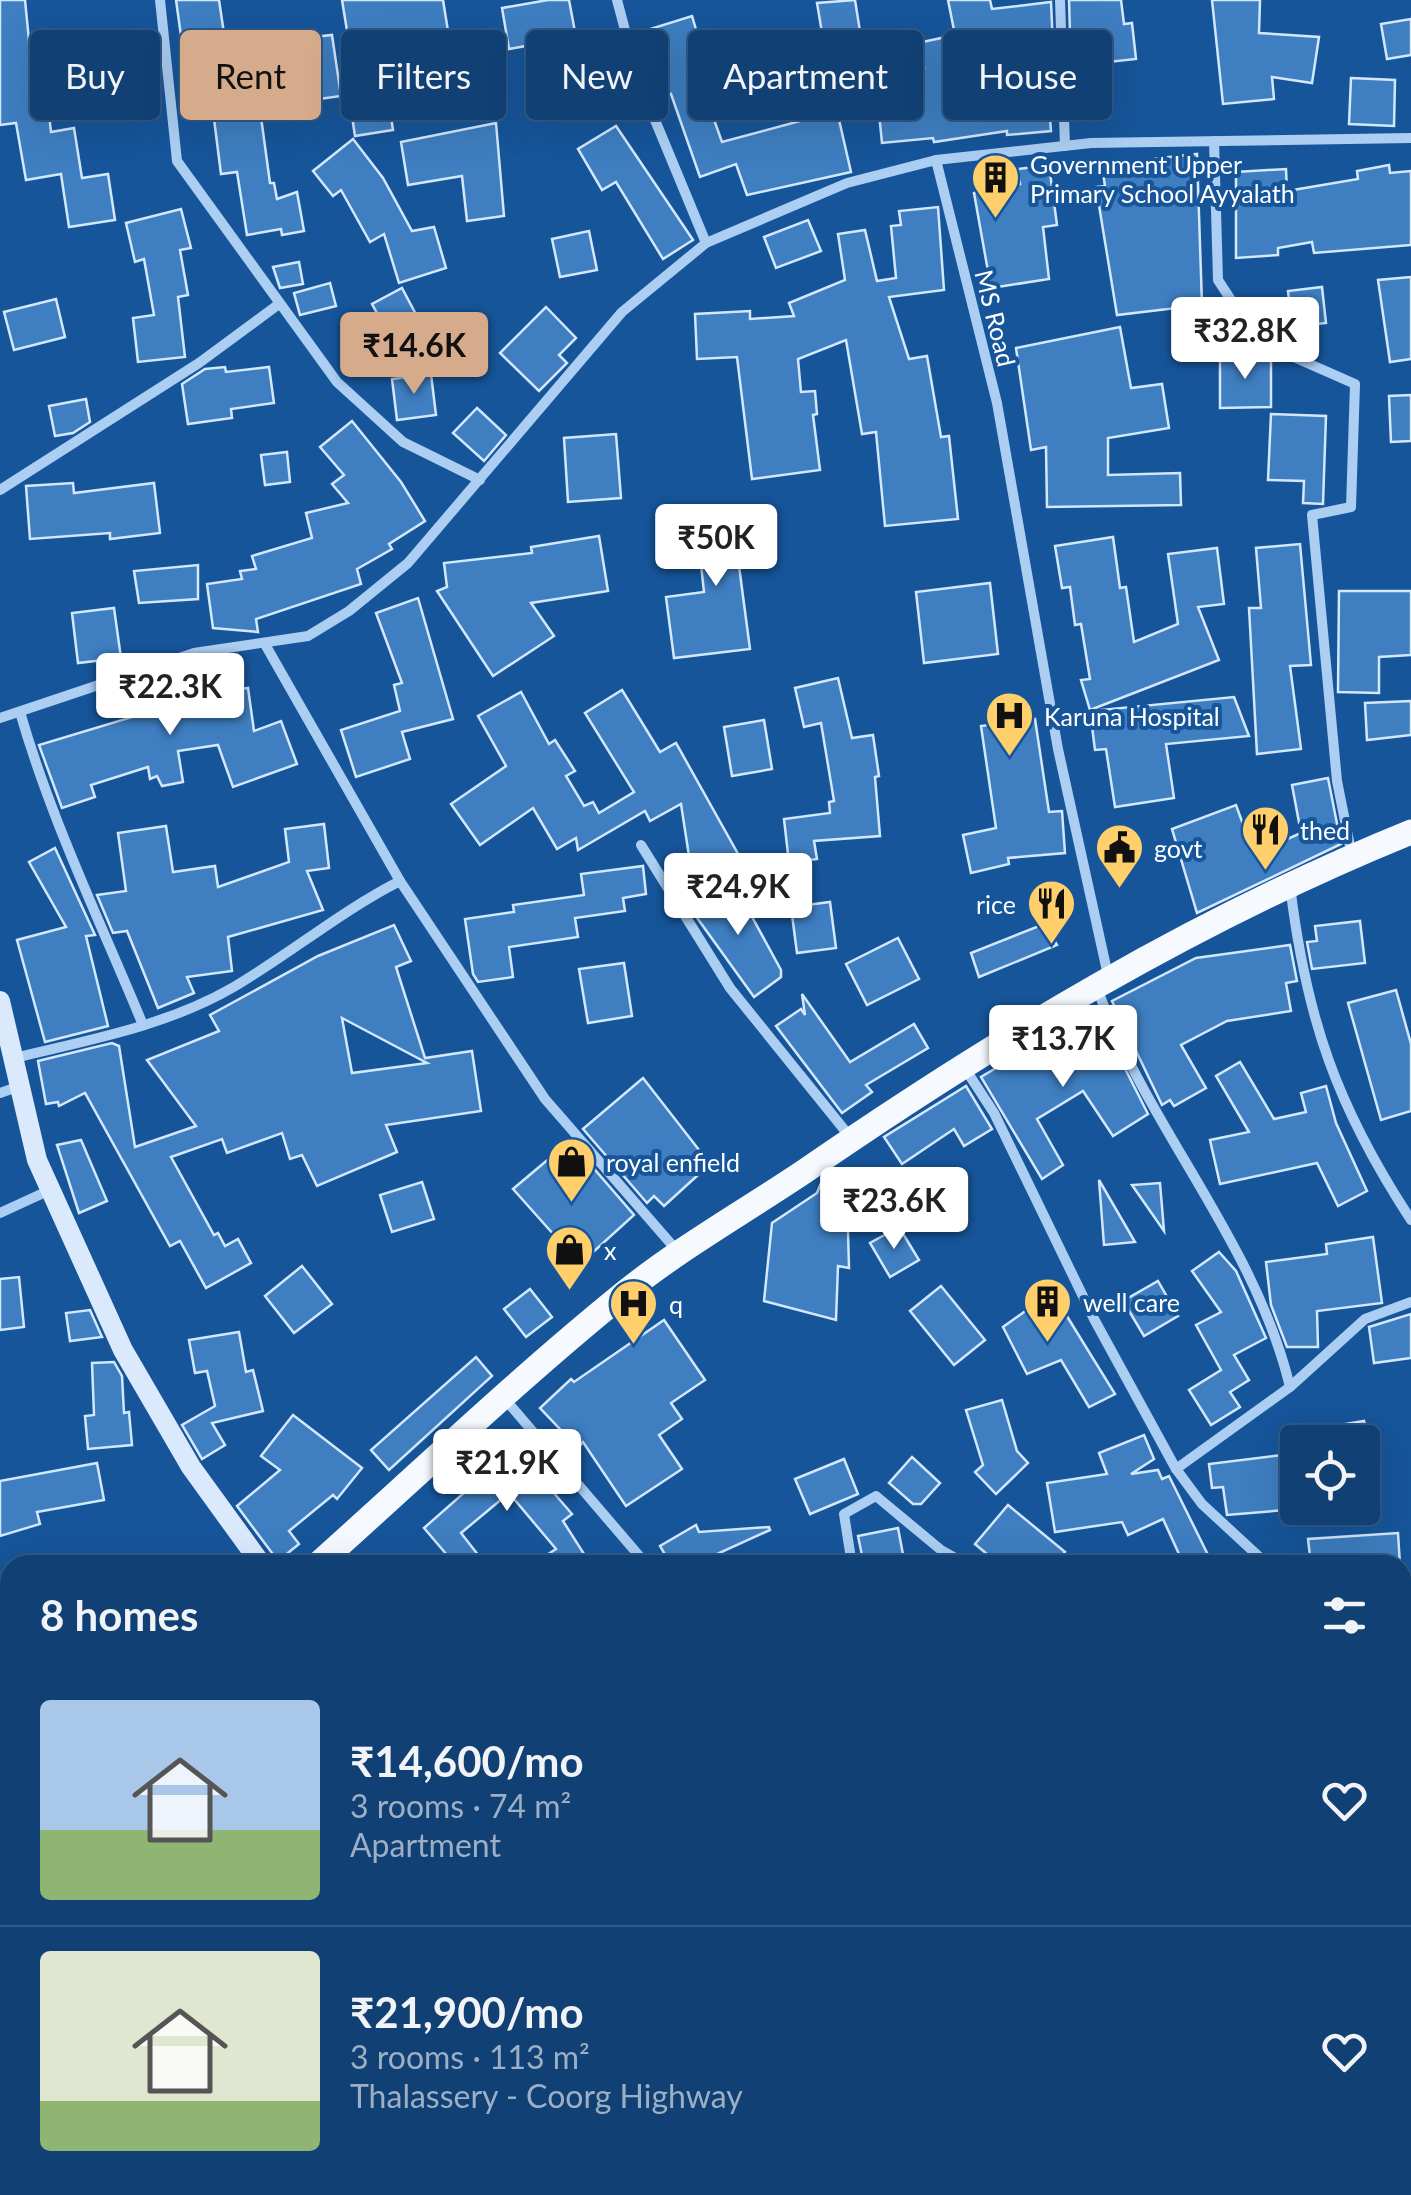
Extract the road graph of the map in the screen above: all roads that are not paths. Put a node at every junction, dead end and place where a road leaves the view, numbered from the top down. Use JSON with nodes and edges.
{"nodes":[{"id":1,"x":160,"y":0,"type":"edge"},
{"id":2,"x":617,"y":0,"type":"edge"},
{"id":3,"x":1060,"y":0,"type":"edge"},
{"id":4,"x":1411,"y":138,"type":"edge"},
{"id":5,"x":1214,"y":141,"type":"junction"},
{"id":6,"x":1065,"y":146,"type":"junction"},
{"id":7,"x":936,"y":160,"type":"junction"},
{"id":8,"x":706,"y":243,"type":"junction"},
{"id":9,"x":280,"y":304,"type":"junction"},
{"id":10,"x":480,"y":480,"type":"junction"},
{"id":11,"x":0,"y":490,"type":"edge"},
{"id":12,"x":266,"y":646,"type":"junction"},
{"id":13,"x":20,"y":712,"type":"junction"},
{"id":14,"x":0,"y":718,"type":"edge"},
{"id":15,"x":1411,"y":832,"type":"edge"},
{"id":16,"x":641,"y":845,"type":"dead end"},
{"id":17,"x":1352,"y":857,"type":"junction"},
{"id":18,"x":400,"y":881,"type":"junction"},
{"id":19,"x":1290,"y":884,"type":"junction"},
{"id":20,"x":1103,"y":984,"type":"junction"},
{"id":21,"x":0,"y":1001,"type":"edge"},
{"id":22,"x":143,"y":1025,"type":"junction"},
{"id":23,"x":13,"y":1058,"type":"junction"},
{"id":24,"x":964,"y":1066,"type":"junction"},
{"id":25,"x":10,"y":1090,"type":"edge"},
{"id":26,"x":851,"y":1138,"type":"junction"},
{"id":27,"x":50,"y":1190,"type":"junction"},
{"id":28,"x":0,"y":1213,"type":"edge"},
{"id":29,"x":1411,"y":1220,"type":"edge"},
{"id":30,"x":680,"y":1253,"type":"junction"},
{"id":31,"x":1411,"y":1302,"type":"edge"},
{"id":32,"x":1290,"y":1387,"type":"junction"},
{"id":33,"x":504,"y":1398,"type":"junction"},
{"id":34,"x":1176,"y":1469,"type":"junction"},
{"id":35,"x":255,"y":1555,"type":"edge"},
{"id":36,"x":329,"y":1555,"type":"edge"},
{"id":37,"x":637,"y":1555,"type":"edge"},
{"id":38,"x":850,"y":1555,"type":"edge"},
{"id":39,"x":950,"y":1555,"type":"edge"},
{"id":40,"x":1257,"y":1555,"type":"edge"}],
"edges":[{"from":1,"to":9,"type":"street"},
{"from":2,"to":8,"type":"street"},
{"from":3,"to":6,"type":"street"},
{"from":4,"to":5,"type":"street"},
{"from":5,"to":6,"type":"street"},
{"from":5,"to":17,"type":"street"},
{"from":6,"to":7,"type":"street"},
{"from":7,"to":8,"type":"street"},
{"from":7,"to":20,"type":"street","name":"MS Road"},
{"from":8,"to":10,"type":"street"},
{"from":9,"to":10,"type":"street"},
{"from":9,"to":11,"type":"street"},
{"from":10,"to":12,"type":"street"},
{"from":12,"to":13,"type":"street"},
{"from":12,"to":18,"type":"street"},
{"from":13,"to":14,"type":"street"},
{"from":13,"to":22,"type":"street"},
{"from":15,"to":17,"type":"main road"},
{"from":16,"to":26,"type":"street"},
{"from":17,"to":19,"type":"main road"},
{"from":18,"to":22,"type":"street"},
{"from":18,"to":30,"type":"street"},
{"from":19,"to":20,"type":"main road"},
{"from":19,"to":29,"type":"street"},
{"from":20,"to":24,"type":"main road"},
{"from":20,"to":32,"type":"street","name":"MS Road"},
{"from":21,"to":23,"type":"street"},
{"from":22,"to":23,"type":"street"},
{"from":23,"to":25,"type":"street"},
{"from":24,"to":26,"type":"main road"},
{"from":24,"to":34,"type":"street"},
{"from":25,"to":27,"type":"street"},
{"from":26,"to":30,"type":"main road"},
{"from":27,"to":28,"type":"street"},
{"from":27,"to":35,"type":"street"},
{"from":30,"to":33,"type":"main road"},
{"from":31,"to":32,"type":"street"},
{"from":32,"to":34,"type":"street"},
{"from":33,"to":36,"type":"main road"},
{"from":33,"to":37,"type":"street"},
{"from":34,"to":40,"type":"street"},
{"from":38,"to":39,"type":"street"}]}
